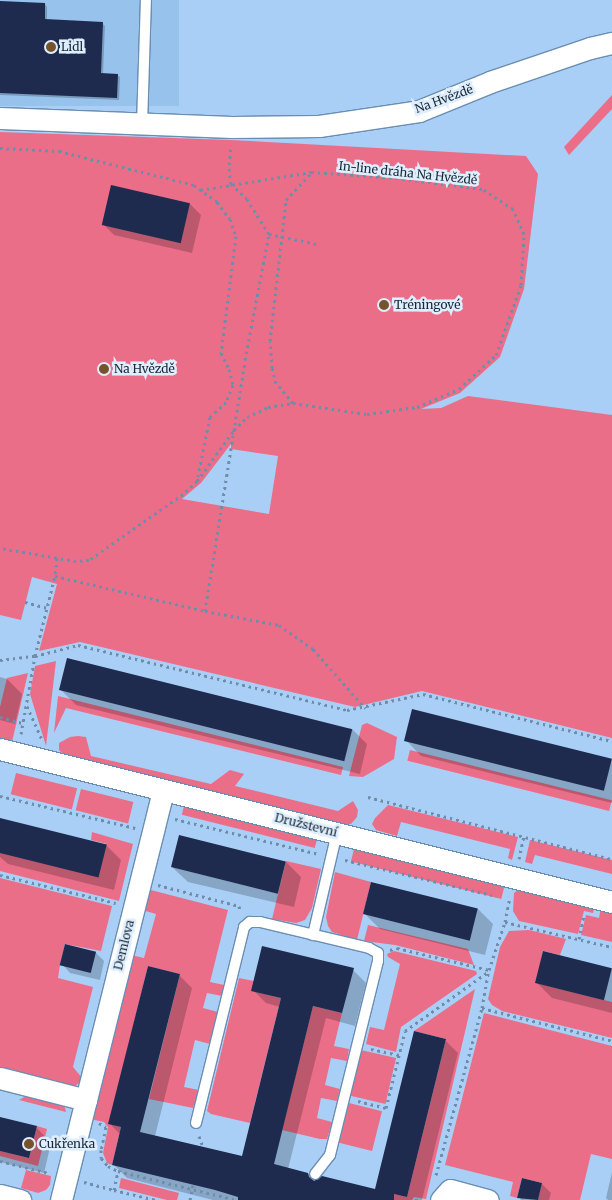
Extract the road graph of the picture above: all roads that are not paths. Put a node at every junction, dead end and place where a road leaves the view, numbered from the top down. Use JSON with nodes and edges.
{"nodes":[{"id":1,"x":146,"y":0,"type":"edge"},
{"id":2,"x":612,"y":43,"type":"edge"},
{"id":3,"x":0,"y":118,"type":"edge"},
{"id":4,"x":142,"y":125,"type":"junction"},
{"id":5,"x":9,"y":751,"type":"edge"},
{"id":6,"x":163,"y":790,"type":"junction"},
{"id":7,"x":337,"y":833,"type":"junction"},
{"id":8,"x":612,"y":902,"type":"edge"},
{"id":9,"x":314,"y":935,"type":"junction"},
{"id":10,"x":0,"y":1078,"type":"edge"},
{"id":11,"x":86,"y":1100,"type":"junction"},
{"id":12,"x":196,"y":1123,"type":"dead end"},
{"id":13,"x":315,"y":1174,"type":"dead end"},
{"id":14,"x":438,"y":1191,"type":"edge"},
{"id":15,"x":61,"y":1200,"type":"edge"},
{"id":16,"x":488,"y":1200,"type":"edge"}],
"edges":[{"from":1,"to":4,"type":"lane"},
{"from":2,"to":4,"type":"street","name":"Na Hvězdě"},
{"from":3,"to":4,"type":"street","name":"Na Hvězdě"},
{"from":5,"to":6,"type":"street","name":"Družstevní"},
{"from":6,"to":7,"type":"street","name":"Družstevní"},
{"from":6,"to":11,"type":"street","name":"Demlova"},
{"from":7,"to":8,"type":"street","name":"Družstevní"},
{"from":7,"to":9,"type":"lane"},
{"from":9,"to":12,"type":"lane"},
{"from":9,"to":13,"type":"lane"},
{"from":10,"to":11,"type":"street"},
{"from":11,"to":15,"type":"street","name":"Demlova"},
{"from":14,"to":16,"type":"street"}]}
